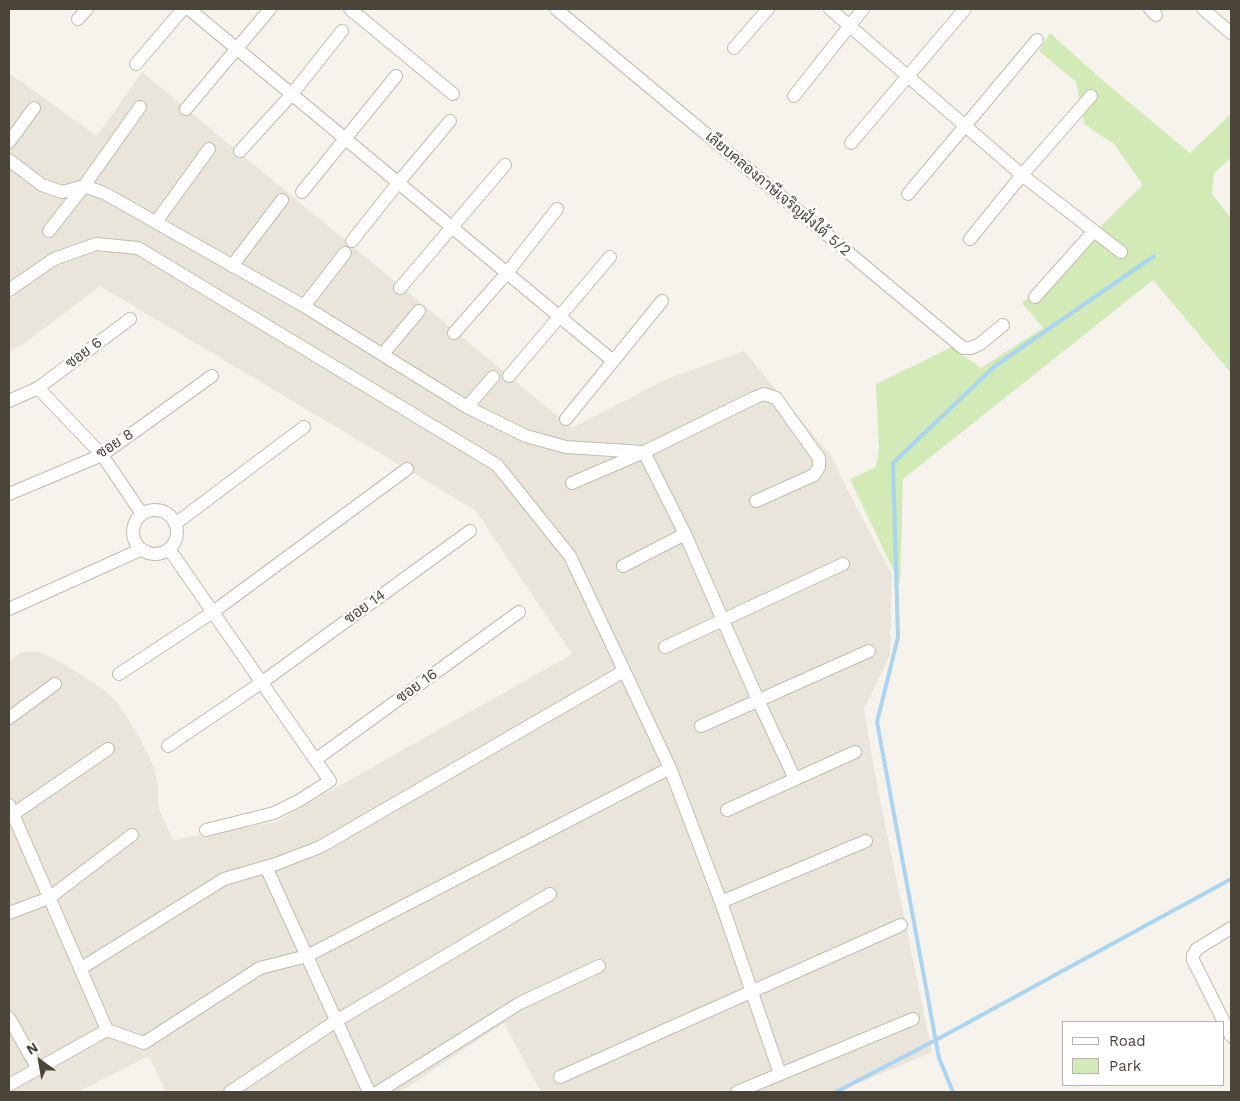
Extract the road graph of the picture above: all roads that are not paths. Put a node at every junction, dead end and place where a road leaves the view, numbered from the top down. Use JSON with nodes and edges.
{"nodes":[{"id":1,"x":183,"y":9,"type":"edge"},
{"id":2,"x":189,"y":9,"type":"edge"},
{"id":3,"x":270,"y":9,"type":"edge"},
{"id":4,"x":350,"y":9,"type":"edge"},
{"id":5,"x":556,"y":9,"type":"edge"},
{"id":6,"x":768,"y":9,"type":"edge"},
{"id":7,"x":830,"y":9,"type":"edge"},
{"id":8,"x":863,"y":9,"type":"edge"},
{"id":9,"x":965,"y":9,"type":"edge"},
{"id":10,"x":1203,"y":9,"type":"edge"},
{"id":11,"x":850,"y":26,"type":"junction"},
{"id":12,"x":342,"y":31,"type":"dead end"},
{"id":13,"x":1231,"y":33,"type":"edge"},
{"id":14,"x":1036,"y":40,"type":"dead end"},
{"id":15,"x":236,"y":48,"type":"junction"},
{"id":16,"x":734,"y":48,"type":"dead end"},
{"id":17,"x":136,"y":64,"type":"dead end"},
{"id":18,"x":396,"y":76,"type":"dead end"},
{"id":19,"x":908,"y":76,"type":"junction"},
{"id":20,"x":292,"y":94,"type":"junction"},
{"id":21,"x":453,"y":94,"type":"dead end"},
{"id":22,"x":794,"y":96,"type":"dead end"},
{"id":23,"x":1091,"y":96,"type":"dead end"},
{"id":24,"x":140,"y":107,"type":"dead end"},
{"id":25,"x":34,"y":108,"type":"dead end"},
{"id":26,"x":186,"y":109,"type":"dead end"},
{"id":27,"x":450,"y":121,"type":"dead end"},
{"id":28,"x":964,"y":125,"type":"junction"},
{"id":29,"x":345,"y":138,"type":"junction"},
{"id":30,"x":9,"y":142,"type":"edge"},
{"id":31,"x":851,"y":143,"type":"dead end"},
{"id":32,"x":209,"y":148,"type":"dead end"},
{"id":33,"x":240,"y":151,"type":"dead end"},
{"id":34,"x":9,"y":160,"type":"edge"},
{"id":35,"x":505,"y":165,"type":"dead end"},
{"id":36,"x":1022,"y":175,"type":"junction"},
{"id":37,"x":398,"y":182,"type":"junction"},
{"id":38,"x":84,"y":186,"type":"junction"},
{"id":39,"x":302,"y":192,"type":"dead end"},
{"id":40,"x":908,"y":194,"type":"dead end"},
{"id":41,"x":282,"y":200,"type":"dead end"},
{"id":42,"x":557,"y":209,"type":"dead end"},
{"id":43,"x":156,"y":222,"type":"junction"},
{"id":44,"x":452,"y":227,"type":"junction"},
{"id":45,"x":49,"y":231,"type":"dead end"},
{"id":46,"x":1094,"y":231,"type":"junction"},
{"id":47,"x":970,"y":239,"type":"dead end"},
{"id":48,"x":352,"y":241,"type":"dead end"},
{"id":49,"x":1121,"y":252,"type":"dead end"},
{"id":50,"x":345,"y":253,"type":"dead end"},
{"id":51,"x":610,"y":258,"type":"dead end"},
{"id":52,"x":232,"y":266,"type":"junction"},
{"id":53,"x":507,"y":273,"type":"junction"},
{"id":54,"x":400,"y":288,"type":"dead end"},
{"id":55,"x":9,"y":290,"type":"edge"},
{"id":56,"x":1035,"y":297,"type":"dead end"},
{"id":57,"x":662,"y":301,"type":"dead end"},
{"id":58,"x":304,"y":306,"type":"junction"},
{"id":59,"x":419,"y":311,"type":"dead end"},
{"id":60,"x":559,"y":316,"type":"junction"},
{"id":61,"x":130,"y":319,"type":"dead end"},
{"id":62,"x":1003,"y":325,"type":"dead end"},
{"id":63,"x":454,"y":333,"type":"dead end"},
{"id":64,"x":383,"y":354,"type":"junction"},
{"id":65,"x":613,"y":361,"type":"junction"},
{"id":66,"x":212,"y":376,"type":"dead end"},
{"id":67,"x":509,"y":376,"type":"dead end"},
{"id":68,"x":493,"y":377,"type":"dead end"},
{"id":69,"x":38,"y":388,"type":"junction"},
{"id":70,"x":9,"y":401,"type":"edge"},
{"id":71,"x":467,"y":407,"type":"junction"},
{"id":72,"x":566,"y":419,"type":"dead end"},
{"id":73,"x":304,"y":427,"type":"dead end"},
{"id":74,"x":644,"y":452,"type":"junction"},
{"id":75,"x":102,"y":455,"type":"junction"},
{"id":76,"x":406,"y":469,"type":"dead end"},
{"id":77,"x":572,"y":483,"type":"dead end"},
{"id":78,"x":9,"y":494,"type":"edge"},
{"id":79,"x":756,"y":501,"type":"dead end"},
{"id":80,"x":142,"y":514,"type":"junction"},
{"id":81,"x":175,"y":524,"type":"junction"},
{"id":82,"x":470,"y":531,"type":"dead end"},
{"id":83,"x":685,"y":534,"type":"junction"},
{"id":84,"x":170,"y":549,"type":"junction"},
{"id":85,"x":140,"y":550,"type":"junction"},
{"id":86,"x":843,"y":564,"type":"dead end"},
{"id":87,"x":623,"y":566,"type":"dead end"},
{"id":88,"x":9,"y":609,"type":"edge"},
{"id":89,"x":212,"y":612,"type":"junction"},
{"id":90,"x":519,"y":612,"type":"dead end"},
{"id":91,"x":722,"y":621,"type":"junction"},
{"id":92,"x":665,"y":646,"type":"dead end"},
{"id":93,"x":869,"y":651,"type":"dead end"},
{"id":94,"x":624,"y":671,"type":"junction"},
{"id":95,"x":119,"y":674,"type":"dead end"},
{"id":96,"x":261,"y":683,"type":"junction"},
{"id":97,"x":55,"y":684,"type":"dead end"},
{"id":98,"x":758,"y":700,"type":"junction"},
{"id":99,"x":9,"y":718,"type":"edge"},
{"id":100,"x":701,"y":726,"type":"dead end"},
{"id":101,"x":168,"y":746,"type":"dead end"},
{"id":102,"x":108,"y":749,"type":"dead end"},
{"id":103,"x":855,"y":752,"type":"dead end"},
{"id":104,"x":315,"y":760,"type":"junction"},
{"id":105,"x":670,"y":768,"type":"junction"},
{"id":106,"x":795,"y":779,"type":"junction"},
{"id":107,"x":727,"y":810,"type":"dead end"},
{"id":108,"x":10,"y":812,"type":"edge"},
{"id":109,"x":206,"y":830,"type":"dead end"},
{"id":110,"x":132,"y":835,"type":"dead end"},
{"id":111,"x":866,"y":840,"type":"dead end"},
{"id":112,"x":266,"y":867,"type":"junction"},
{"id":113,"x":550,"y":894,"type":"dead end"},
{"id":114,"x":49,"y":898,"type":"junction"},
{"id":115,"x":721,"y":902,"type":"junction"},
{"id":116,"x":9,"y":913,"type":"edge"},
{"id":117,"x":901,"y":925,"type":"dead end"},
{"id":118,"x":1231,"y":928,"type":"edge"},
{"id":119,"x":307,"y":956,"type":"junction"},
{"id":120,"x":598,"y":966,"type":"dead end"},
{"id":121,"x":80,"y":969,"type":"junction"},
{"id":122,"x":752,"y":992,"type":"junction"},
{"id":123,"x":9,"y":1018,"type":"edge"},
{"id":124,"x":913,"y":1019,"type":"dead end"},
{"id":125,"x":336,"y":1021,"type":"junction"},
{"id":126,"x":1223,"y":1021,"type":"edge"},
{"id":127,"x":1225,"y":1024,"type":"edge"},
{"id":128,"x":106,"y":1030,"type":"junction"},
{"id":129,"x":1231,"y":1036,"type":"edge"},
{"id":130,"x":38,"y":1068,"type":"junction"},
{"id":131,"x":780,"y":1074,"type":"junction"},
{"id":132,"x":560,"y":1076,"type":"dead end"},
{"id":133,"x":9,"y":1085,"type":"edge"},
{"id":134,"x":230,"y":1092,"type":"edge"},
{"id":135,"x":369,"y":1092,"type":"edge"},
{"id":136,"x":378,"y":1092,"type":"edge"},
{"id":137,"x":737,"y":1092,"type":"edge"}],
"edges":[{"from":1,"to":17,"type":"street"},
{"from":2,"to":15,"type":"street"},
{"from":3,"to":15,"type":"street"},
{"from":4,"to":21,"type":"street"},
{"from":5,"to":62,"type":"street","name":"เลียบคลองภาษีเจริญฝั่งใต้ 5/2"},
{"from":6,"to":16,"type":"street"},
{"from":7,"to":11,"type":"street"},
{"from":8,"to":11,"type":"street"},
{"from":9,"to":19,"type":"street"},
{"from":10,"to":13,"type":"street"},
{"from":11,"to":19,"type":"street"},
{"from":11,"to":22,"type":"street"},
{"from":12,"to":20,"type":"street"},
{"from":14,"to":28,"type":"street"},
{"from":15,"to":20,"type":"street"},
{"from":15,"to":26,"type":"street"},
{"from":18,"to":29,"type":"street"},
{"from":19,"to":28,"type":"street"},
{"from":19,"to":31,"type":"street"},
{"from":20,"to":29,"type":"street"},
{"from":20,"to":33,"type":"street"},
{"from":23,"to":36,"type":"street"},
{"from":24,"to":38,"type":"street"},
{"from":25,"to":30,"type":"street"},
{"from":27,"to":37,"type":"street"},
{"from":28,"to":36,"type":"street"},
{"from":28,"to":40,"type":"street"},
{"from":29,"to":37,"type":"street"},
{"from":29,"to":39,"type":"street"},
{"from":32,"to":43,"type":"street"},
{"from":34,"to":38,"type":"street"},
{"from":35,"to":44,"type":"street"},
{"from":36,"to":46,"type":"street"},
{"from":36,"to":47,"type":"street"},
{"from":37,"to":44,"type":"street"},
{"from":37,"to":48,"type":"street"},
{"from":38,"to":43,"type":"street"},
{"from":38,"to":45,"type":"street"},
{"from":41,"to":52,"type":"street"},
{"from":42,"to":53,"type":"street"},
{"from":43,"to":52,"type":"street"},
{"from":44,"to":53,"type":"street"},
{"from":44,"to":54,"type":"street"},
{"from":46,"to":49,"type":"street"},
{"from":46,"to":56,"type":"street"},
{"from":50,"to":58,"type":"street"},
{"from":51,"to":60,"type":"street"},
{"from":52,"to":58,"type":"street"},
{"from":53,"to":60,"type":"street"},
{"from":53,"to":63,"type":"street"},
{"from":55,"to":94,"type":"street"},
{"from":57,"to":65,"type":"street"},
{"from":58,"to":64,"type":"street"},
{"from":59,"to":64,"type":"street"},
{"from":60,"to":65,"type":"street"},
{"from":60,"to":67,"type":"street"},
{"from":61,"to":69,"type":"street","name":"ซอย 6"},
{"from":64,"to":71,"type":"street"},
{"from":65,"to":72,"type":"street"},
{"from":66,"to":75,"type":"street","name":"ซอย 8"},
{"from":68,"to":71,"type":"street"},
{"from":69,"to":70,"type":"street","name":"ซอย 6"},
{"from":69,"to":75,"type":"street"},
{"from":71,"to":74,"type":"street"},
{"from":73,"to":81,"type":"street"},
{"from":74,"to":77,"type":"street"},
{"from":74,"to":79,"type":"street"},
{"from":74,"to":83,"type":"street"},
{"from":75,"to":78,"type":"street","name":"ซอย 8"},
{"from":75,"to":80,"type":"street"},
{"from":76,"to":89,"type":"street"},
{"from":80,"to":81,"type":"street"},
{"from":80,"to":85,"type":"street"},
{"from":81,"to":84,"type":"street"},
{"from":82,"to":96,"type":"street","name":"ซอย 14"},
{"from":83,"to":87,"type":"street"},
{"from":83,"to":91,"type":"street"},
{"from":84,"to":85,"type":"street"},
{"from":84,"to":89,"type":"street"},
{"from":85,"to":88,"type":"street"},
{"from":86,"to":91,"type":"street"},
{"from":89,"to":95,"type":"street"},
{"from":89,"to":96,"type":"street"},
{"from":90,"to":104,"type":"street","name":"ซอย 16"},
{"from":91,"to":92,"type":"street"},
{"from":91,"to":98,"type":"street"},
{"from":93,"to":98,"type":"street"},
{"from":94,"to":105,"type":"street"},
{"from":94,"to":112,"type":"street"},
{"from":96,"to":101,"type":"street","name":"ซอย 14"},
{"from":96,"to":104,"type":"street"},
{"from":97,"to":99,"type":"street"},
{"from":98,"to":100,"type":"street"},
{"from":98,"to":106,"type":"street"},
{"from":102,"to":108,"type":"street"},
{"from":103,"to":106,"type":"street"},
{"from":104,"to":109,"type":"street"},
{"from":105,"to":115,"type":"street"},
{"from":105,"to":119,"type":"street"},
{"from":106,"to":107,"type":"street"},
{"from":108,"to":114,"type":"street"},
{"from":110,"to":114,"type":"street"},
{"from":111,"to":115,"type":"street"},
{"from":112,"to":119,"type":"street"},
{"from":112,"to":121,"type":"street"},
{"from":113,"to":125,"type":"street"},
{"from":114,"to":116,"type":"street"},
{"from":114,"to":121,"type":"street"},
{"from":115,"to":122,"type":"street"},
{"from":117,"to":122,"type":"street"},
{"from":118,"to":126,"type":"street"},
{"from":119,"to":125,"type":"street"},
{"from":119,"to":128,"type":"street"},
{"from":120,"to":136,"type":"street"},
{"from":121,"to":128,"type":"street"},
{"from":122,"to":131,"type":"street"},
{"from":122,"to":132,"type":"street"},
{"from":123,"to":130,"type":"street"},
{"from":124,"to":131,"type":"street"},
{"from":125,"to":134,"type":"street"},
{"from":125,"to":135,"type":"street"},
{"from":127,"to":129,"type":"street"},
{"from":128,"to":130,"type":"street"},
{"from":130,"to":133,"type":"street"},
{"from":131,"to":137,"type":"street"}]}
